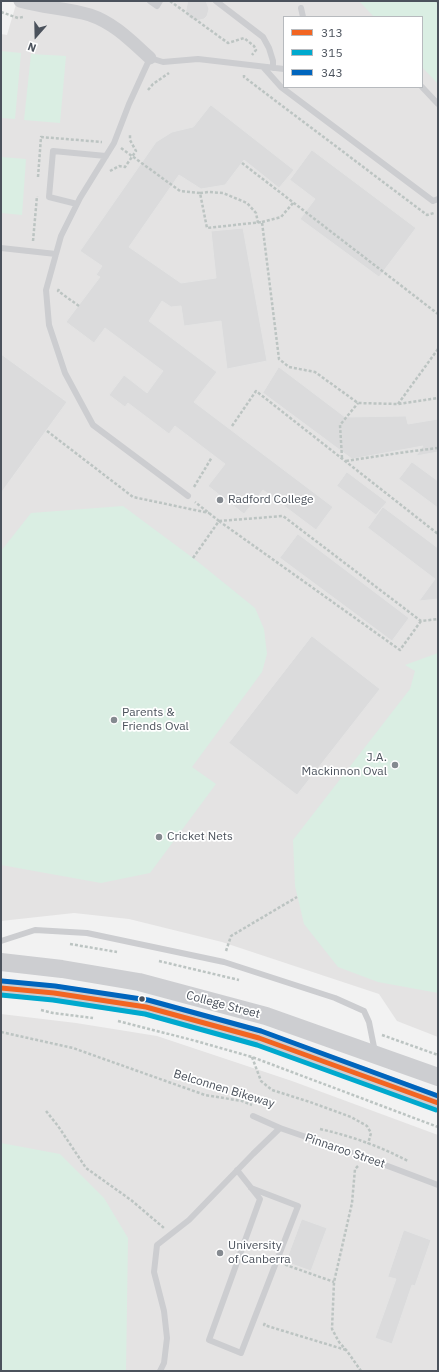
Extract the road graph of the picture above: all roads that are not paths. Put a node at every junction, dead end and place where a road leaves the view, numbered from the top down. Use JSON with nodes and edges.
{"nodes":[{"id":1,"x":20,"y":1,"type":"edge"},
{"id":2,"x":150,"y":1,"type":"edge"},
{"id":3,"x":160,"y":1,"type":"edge"},
{"id":4,"x":216,"y":1,"type":"edge"},
{"id":5,"x":301,"y":8,"type":"dead end"},
{"id":6,"x":303,"y":16,"type":"edge"},
{"id":7,"x":150,"y":58,"type":"junction"},
{"id":8,"x":264,"y":68,"type":"junction"},
{"id":9,"x":273,"y":68,"type":"junction"},
{"id":10,"x":283,"y":69,"type":"edge"},
{"id":11,"x":283,"y":88,"type":"edge"},
{"id":12,"x":284,"y":88,"type":"edge"},
{"id":13,"x":423,"y":88,"type":"edge"},
{"id":14,"x":438,"y":104,"type":"edge"},
{"id":15,"x":106,"y":156,"type":"junction"},
{"id":16,"x":438,"y":199,"type":"edge"},
{"id":17,"x":77,"y":204,"type":"junction"},
{"id":18,"x":1,"y":248,"type":"edge"},
{"id":19,"x":56,"y":254,"type":"junction"},
{"id":20,"x":188,"y":496,"type":"road end"},
{"id":21,"x":1,"y":941,"type":"edge"},
{"id":22,"x":1,"y":962,"type":"edge"},
{"id":23,"x":1,"y":988,"type":"edge"},
{"id":24,"x":376,"y":1055,"type":"junction"},
{"id":25,"x":438,"y":1077,"type":"edge"},
{"id":26,"x":438,"y":1103,"type":"edge"},
{"id":27,"x":253,"y":1116,"type":"dead end"},
{"id":28,"x":280,"y":1128,"type":"junction"},
{"id":29,"x":237,"y":1170,"type":"junction"},
{"id":30,"x":438,"y":1185,"type":"edge"},
{"id":31,"x":251,"y":1188,"type":"junction"},
{"id":32,"x":160,"y":1371,"type":"edge"}],
"edges":[{"from":1,"to":7,"type":"street"},
{"from":2,"to":3,"type":"lane"},
{"from":4,"to":9,"type":"lane"},
{"from":5,"to":6,"type":"lane"},
{"from":7,"to":8,"type":"lane"},
{"from":7,"to":15,"type":"lane"},
{"from":8,"to":9,"type":"lane"},
{"from":8,"to":11,"type":"lane"},
{"from":9,"to":10,"type":"lane"},
{"from":12,"to":16,"type":"lane"},
{"from":13,"to":14,"type":"lane"},
{"from":15,"to":17,"type":"lane"},
{"from":15,"to":17,"type":"lane"},
{"from":17,"to":19,"type":"lane"},
{"from":18,"to":19,"type":"lane"},
{"from":19,"to":20,"type":"lane"},
{"from":21,"to":24,"type":"lane"},
{"from":22,"to":24,"type":"street","name":"College Street"},
{"from":23,"to":26,"type":"street","name":"College Street"},
{"from":24,"to":25,"type":"street","name":"College Street"},
{"from":27,"to":28,"type":"lane","name":"Pinnaroo Street"},
{"from":28,"to":29,"type":"lane"},
{"from":28,"to":30,"type":"lane","name":"Pinnaroo Street"},
{"from":29,"to":31,"type":"lane"},
{"from":29,"to":32,"type":"lane"},
{"from":31,"to":31,"type":"lane"}]}
